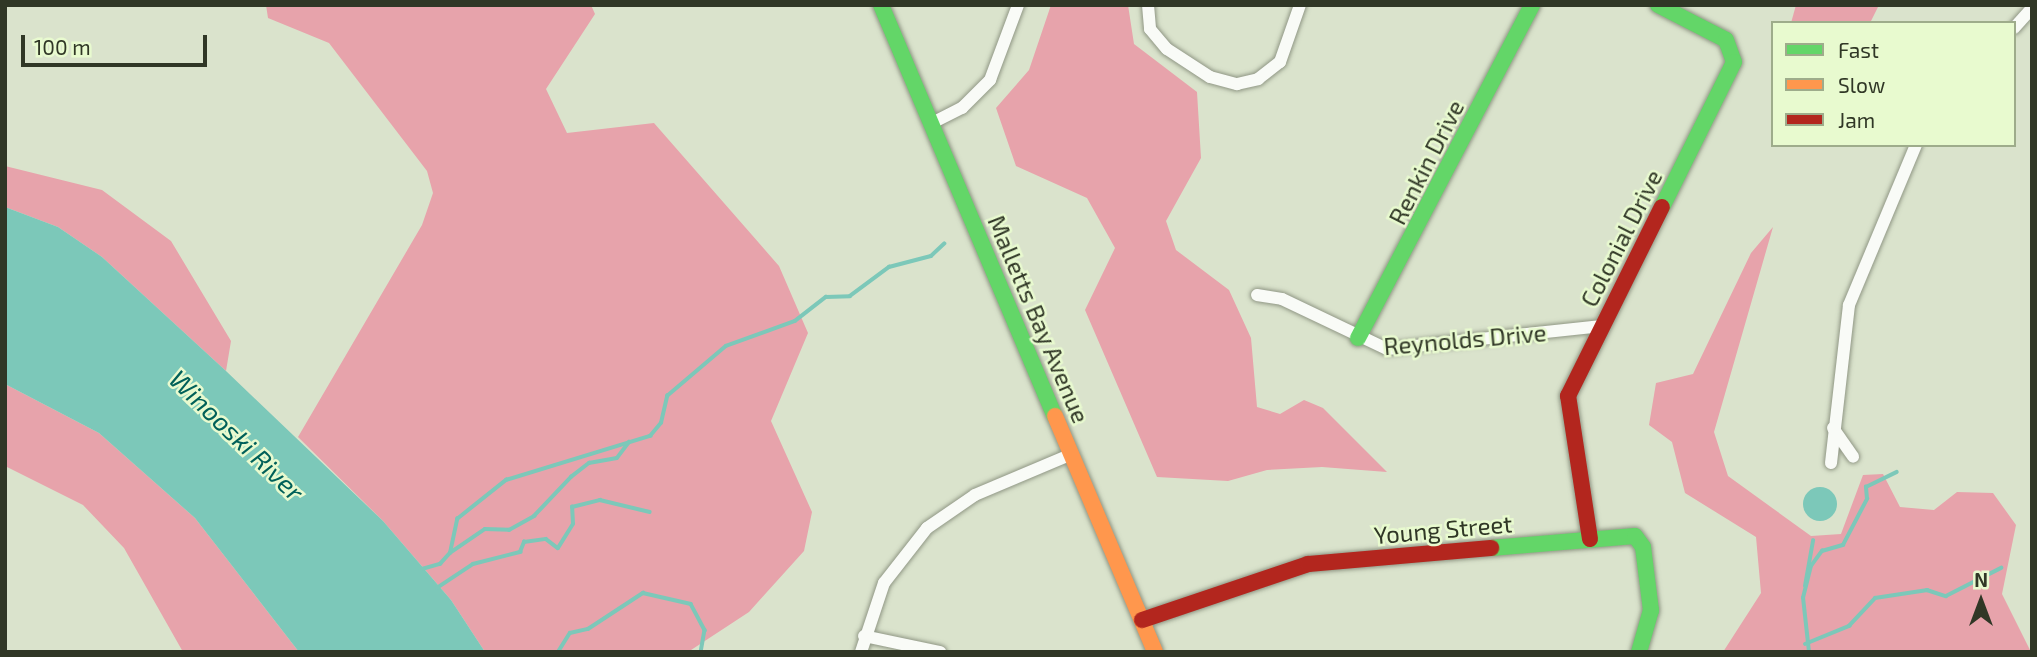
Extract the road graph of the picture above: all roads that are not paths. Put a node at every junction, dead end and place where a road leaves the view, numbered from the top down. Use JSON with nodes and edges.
{"nodes":[{"id":1,"x":881,"y":5,"type":"edge"},
{"id":2,"x":1018,"y":5,"type":"edge"},
{"id":3,"x":1147,"y":5,"type":"edge"},
{"id":4,"x":1300,"y":5,"type":"edge"},
{"id":5,"x":1532,"y":5,"type":"edge"},
{"id":6,"x":1658,"y":5,"type":"edge"},
{"id":7,"x":2032,"y":8,"type":"edge"},
{"id":8,"x":2016,"y":26,"type":"edge"},
{"id":9,"x":932,"y":123,"type":"junction"},
{"id":10,"x":1915,"y":147,"type":"edge"},
{"id":11,"x":1257,"y":295,"type":"dead end"},
{"id":12,"x":1602,"y":327,"type":"junction"},
{"id":13,"x":1357,"y":338,"type":"junction"},
{"id":14,"x":1833,"y":428,"type":"junction"},
{"id":15,"x":1072,"y":454,"type":"junction"},
{"id":16,"x":1853,"y":457,"type":"dead end"},
{"id":17,"x":1831,"y":463,"type":"dead end"},
{"id":18,"x":1591,"y":539,"type":"junction"},
{"id":19,"x":1142,"y":620,"type":"junction"},
{"id":20,"x":863,"y":636,"type":"junction"},
{"id":21,"x":915,"y":649,"type":"edge"},
{"id":22,"x":861,"y":652,"type":"edge"},
{"id":23,"x":940,"y":652,"type":"edge"},
{"id":24,"x":1155,"y":652,"type":"edge"},
{"id":25,"x":1639,"y":652,"type":"edge"}],
"edges":[{"from":1,"to":9,"type":"street","name":"Malletts Bay Avenue"},
{"from":2,"to":9,"type":"street"},
{"from":3,"to":4,"type":"street"},
{"from":5,"to":13,"type":"street","name":"Renkin Drive"},
{"from":6,"to":12,"type":"street","name":"Colonial Drive"},
{"from":7,"to":8,"type":"street"},
{"from":9,"to":15,"type":"street","name":"Malletts Bay Avenue"},
{"from":10,"to":14,"type":"street"},
{"from":11,"to":13,"type":"street","name":"Reynolds Drive"},
{"from":12,"to":13,"type":"street","name":"Reynolds Drive"},
{"from":12,"to":18,"type":"street","name":"Colonial Drive"},
{"from":14,"to":16,"type":"street"},
{"from":14,"to":17,"type":"street"},
{"from":15,"to":19,"type":"street","name":"Malletts Bay Avenue"},
{"from":15,"to":20,"type":"street"},
{"from":18,"to":19,"type":"street","name":"Young Street"},
{"from":18,"to":25,"type":"street","name":"Young Street"},
{"from":19,"to":24,"type":"street","name":"Malletts Bay Avenue"},
{"from":20,"to":21,"type":"street"},
{"from":20,"to":22,"type":"street"},
{"from":21,"to":23,"type":"street"}]}
